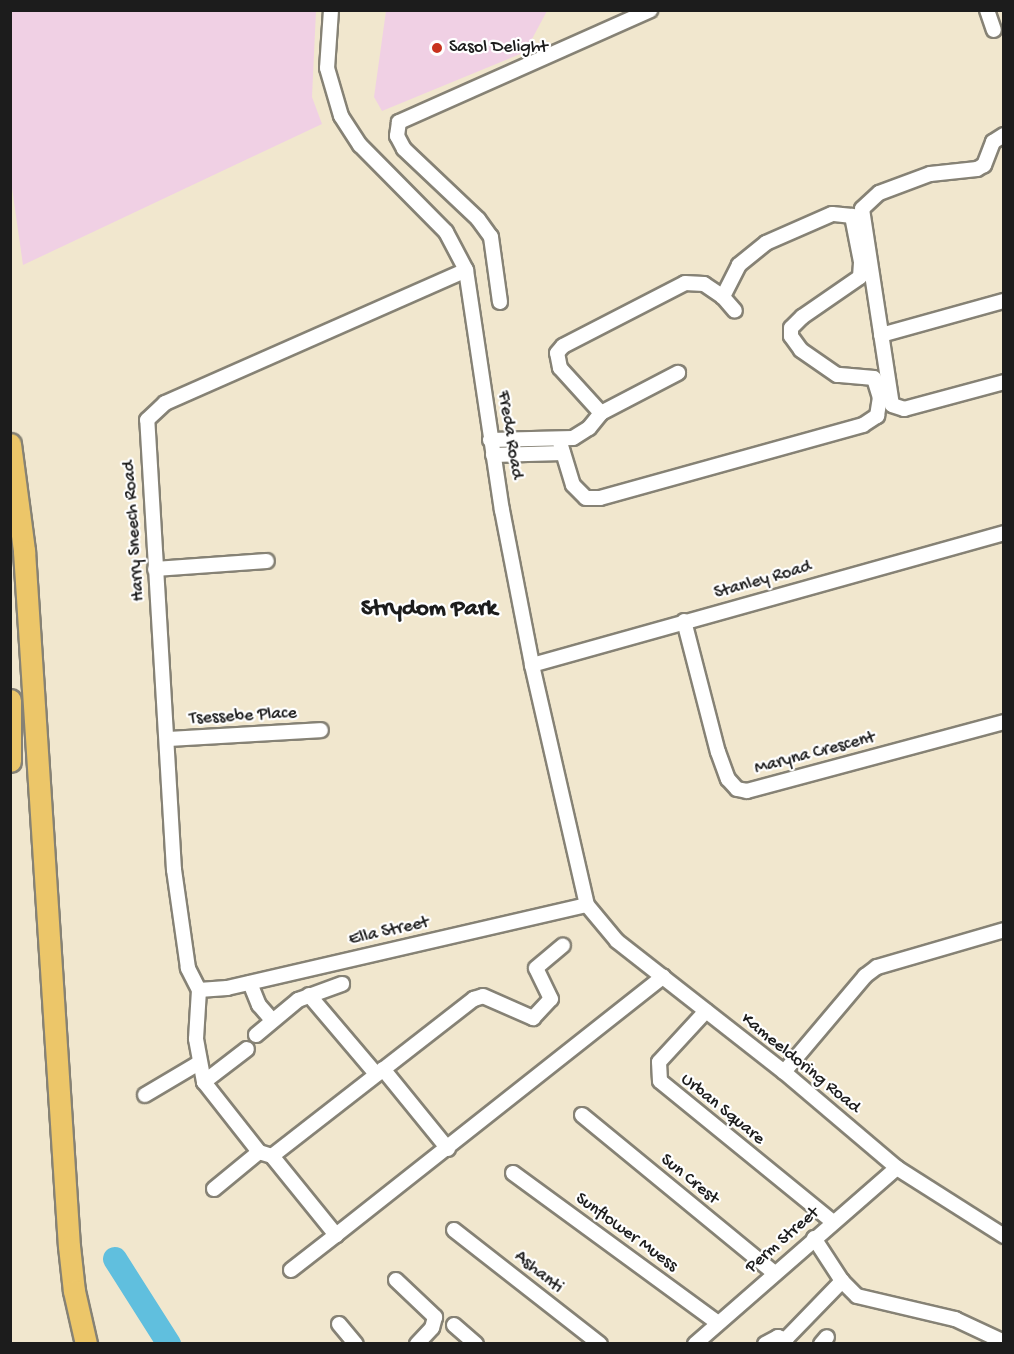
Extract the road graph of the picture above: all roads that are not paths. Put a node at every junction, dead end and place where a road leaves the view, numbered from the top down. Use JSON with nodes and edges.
{"nodes":[{"id":1,"x":331,"y":10,"type":"edge"},
{"id":2,"x":650,"y":10,"type":"edge"},
{"id":3,"x":987,"y":10,"type":"edge"},
{"id":4,"x":994,"y":30,"type":"dead end"},
{"id":5,"x":1004,"y":135,"type":"edge"},
{"id":6,"x":466,"y":270,"type":"junction"},
{"id":7,"x":723,"y":297,"type":"junction"},
{"id":8,"x":1004,"y":301,"type":"edge"},
{"id":9,"x":500,"y":302,"type":"dead end"},
{"id":10,"x":735,"y":311,"type":"dead end"},
{"id":11,"x":881,"y":335,"type":"junction"},
{"id":12,"x":678,"y":373,"type":"dead end"},
{"id":13,"x":1004,"y":382,"type":"edge"},
{"id":14,"x":601,"y":413,"type":"junction"},
{"id":15,"x":490,"y":440,"type":"junction"},
{"id":16,"x":10,"y":444,"type":"edge"},
{"id":17,"x":561,"y":446,"type":"junction"},
{"id":18,"x":493,"y":455,"type":"junction"},
{"id":19,"x":1004,"y":532,"type":"edge"},
{"id":20,"x":267,"y":561,"type":"dead end"},
{"id":21,"x":156,"y":569,"type":"junction"},
{"id":22,"x":684,"y":621,"type":"junction"},
{"id":23,"x":532,"y":665,"type":"junction"},
{"id":24,"x":10,"y":700,"type":"edge"},
{"id":25,"x":1004,"y":722,"type":"edge"},
{"id":26,"x":321,"y":730,"type":"dead end"},
{"id":27,"x":167,"y":739,"type":"junction"},
{"id":28,"x":10,"y":760,"type":"edge"},
{"id":29,"x":587,"y":905,"type":"junction"},
{"id":30,"x":1004,"y":930,"type":"edge"},
{"id":31,"x":563,"y":945,"type":"dead end"},
{"id":32,"x":663,"y":977,"type":"junction"},
{"id":33,"x":250,"y":983,"type":"junction"},
{"id":34,"x":342,"y":984,"type":"dead end"},
{"id":35,"x":199,"y":990,"type":"junction"},
{"id":36,"x":309,"y":995,"type":"junction"},
{"id":37,"x":706,"y":1011,"type":"junction"},
{"id":38,"x":272,"y":1020,"type":"junction"},
{"id":39,"x":256,"y":1035,"type":"dead end"},
{"id":40,"x":247,"y":1050,"type":"dead end"},
{"id":41,"x":199,"y":1064,"type":"junction"},
{"id":42,"x":379,"y":1071,"type":"junction"},
{"id":43,"x":784,"y":1072,"type":"junction"},
{"id":44,"x":204,"y":1082,"type":"junction"},
{"id":45,"x":146,"y":1095,"type":"dead end"},
{"id":46,"x":582,"y":1115,"type":"dead end"},
{"id":47,"x":448,"y":1149,"type":"junction"},
{"id":48,"x":266,"y":1154,"type":"junction"},
{"id":49,"x":897,"y":1168,"type":"junction"},
{"id":50,"x":513,"y":1173,"type":"dead end"},
{"id":51,"x":214,"y":1189,"type":"dead end"},
{"id":52,"x":833,"y":1222,"type":"junction"},
{"id":53,"x":454,"y":1230,"type":"dead end"},
{"id":54,"x":336,"y":1235,"type":"junction"},
{"id":55,"x":1004,"y":1236,"type":"edge"},
{"id":56,"x":814,"y":1238,"type":"junction"},
{"id":57,"x":291,"y":1270,"type":"dead end"},
{"id":58,"x":773,"y":1272,"type":"junction"},
{"id":59,"x":396,"y":1280,"type":"dead end"},
{"id":60,"x":842,"y":1281,"type":"junction"},
{"id":61,"x":718,"y":1323,"type":"junction"},
{"id":62,"x":339,"y":1324,"type":"dead end"},
{"id":63,"x":454,"y":1325,"type":"dead end"},
{"id":64,"x":784,"y":1342,"type":"edge"},
{"id":65,"x":1004,"y":1342,"type":"edge"},
{"id":66,"x":86,"y":1344,"type":"edge"},
{"id":67,"x":356,"y":1344,"type":"edge"},
{"id":68,"x":417,"y":1344,"type":"edge"},
{"id":69,"x":476,"y":1344,"type":"edge"},
{"id":70,"x":600,"y":1344,"type":"edge"},
{"id":71,"x":695,"y":1344,"type":"edge"},
{"id":72,"x":765,"y":1344,"type":"edge"}],
"edges":[{"from":1,"to":6,"type":"street","name":"Freda Road"},
{"from":2,"to":9,"type":"street"},
{"from":3,"to":4,"type":"street"},
{"from":5,"to":11,"type":"street"},
{"from":6,"to":15,"type":"street","name":"Freda Road"},
{"from":6,"to":21,"type":"street","name":"Harry Sneech Road"},
{"from":7,"to":10,"type":"street"},
{"from":7,"to":14,"type":"street"},
{"from":7,"to":17,"type":"street"},
{"from":8,"to":11,"type":"street"},
{"from":11,"to":13,"type":"street"},
{"from":12,"to":14,"type":"street"},
{"from":14,"to":17,"type":"street"},
{"from":15,"to":17,"type":"street"},
{"from":15,"to":18,"type":"street","name":"Freda Road"},
{"from":16,"to":66,"type":"highway"},
{"from":17,"to":18,"type":"street"},
{"from":18,"to":23,"type":"street","name":"Freda Road"},
{"from":19,"to":22,"type":"street","name":"Stanley Road"},
{"from":20,"to":21,"type":"street"},
{"from":21,"to":27,"type":"street","name":"Harry Sneech Road"},
{"from":22,"to":23,"type":"street","name":"Stanley Road"},
{"from":22,"to":25,"type":"street","name":"Maryna Crescent"},
{"from":23,"to":29,"type":"street","name":"Freda Road"},
{"from":24,"to":28,"type":"highway"},
{"from":26,"to":27,"type":"street","name":"Tsessebe Place"},
{"from":27,"to":35,"type":"street","name":"Harry Sneech Road"},
{"from":29,"to":32,"type":"street","name":"Kameeldoring Road"},
{"from":29,"to":33,"type":"street","name":"Ella Street"},
{"from":30,"to":43,"type":"street"},
{"from":31,"to":42,"type":"street"},
{"from":32,"to":37,"type":"street","name":"Kameeldoring Road"},
{"from":32,"to":47,"type":"street"},
{"from":33,"to":35,"type":"street","name":"Ella Street"},
{"from":33,"to":38,"type":"street"},
{"from":34,"to":36,"type":"street"},
{"from":35,"to":41,"type":"street"},
{"from":36,"to":38,"type":"street"},
{"from":36,"to":42,"type":"street"},
{"from":37,"to":43,"type":"street","name":"Kameeldoring Road"},
{"from":37,"to":52,"type":"street","name":"Urban Square"},
{"from":38,"to":39,"type":"street"},
{"from":40,"to":44,"type":"street"},
{"from":41,"to":44,"type":"street"},
{"from":41,"to":45,"type":"street"},
{"from":42,"to":47,"type":"street"},
{"from":42,"to":48,"type":"street"},
{"from":43,"to":49,"type":"street","name":"Kameeldoring Road"},
{"from":44,"to":48,"type":"street"},
{"from":46,"to":58,"type":"street","name":"Sun Crest"},
{"from":47,"to":54,"type":"street"},
{"from":48,"to":51,"type":"street"},
{"from":48,"to":54,"type":"street"},
{"from":49,"to":52,"type":"street","name":"Perm Street"},
{"from":49,"to":55,"type":"street","name":"Kameeldoring Road"},
{"from":50,"to":61,"type":"street","name":"Sunflower Muess"},
{"from":52,"to":56,"type":"street","name":"Perm Street"},
{"from":53,"to":70,"type":"street","name":"Ashanti"},
{"from":54,"to":57,"type":"street"},
{"from":56,"to":58,"type":"street","name":"Perm Street"},
{"from":56,"to":60,"type":"street"},
{"from":58,"to":61,"type":"street","name":"Perm Street"},
{"from":59,"to":68,"type":"street"},
{"from":60,"to":64,"type":"street"},
{"from":60,"to":65,"type":"street"},
{"from":61,"to":71,"type":"street","name":"Perm Street"},
{"from":62,"to":67,"type":"street"},
{"from":63,"to":69,"type":"street"},
{"from":64,"to":72,"type":"street"}]}
